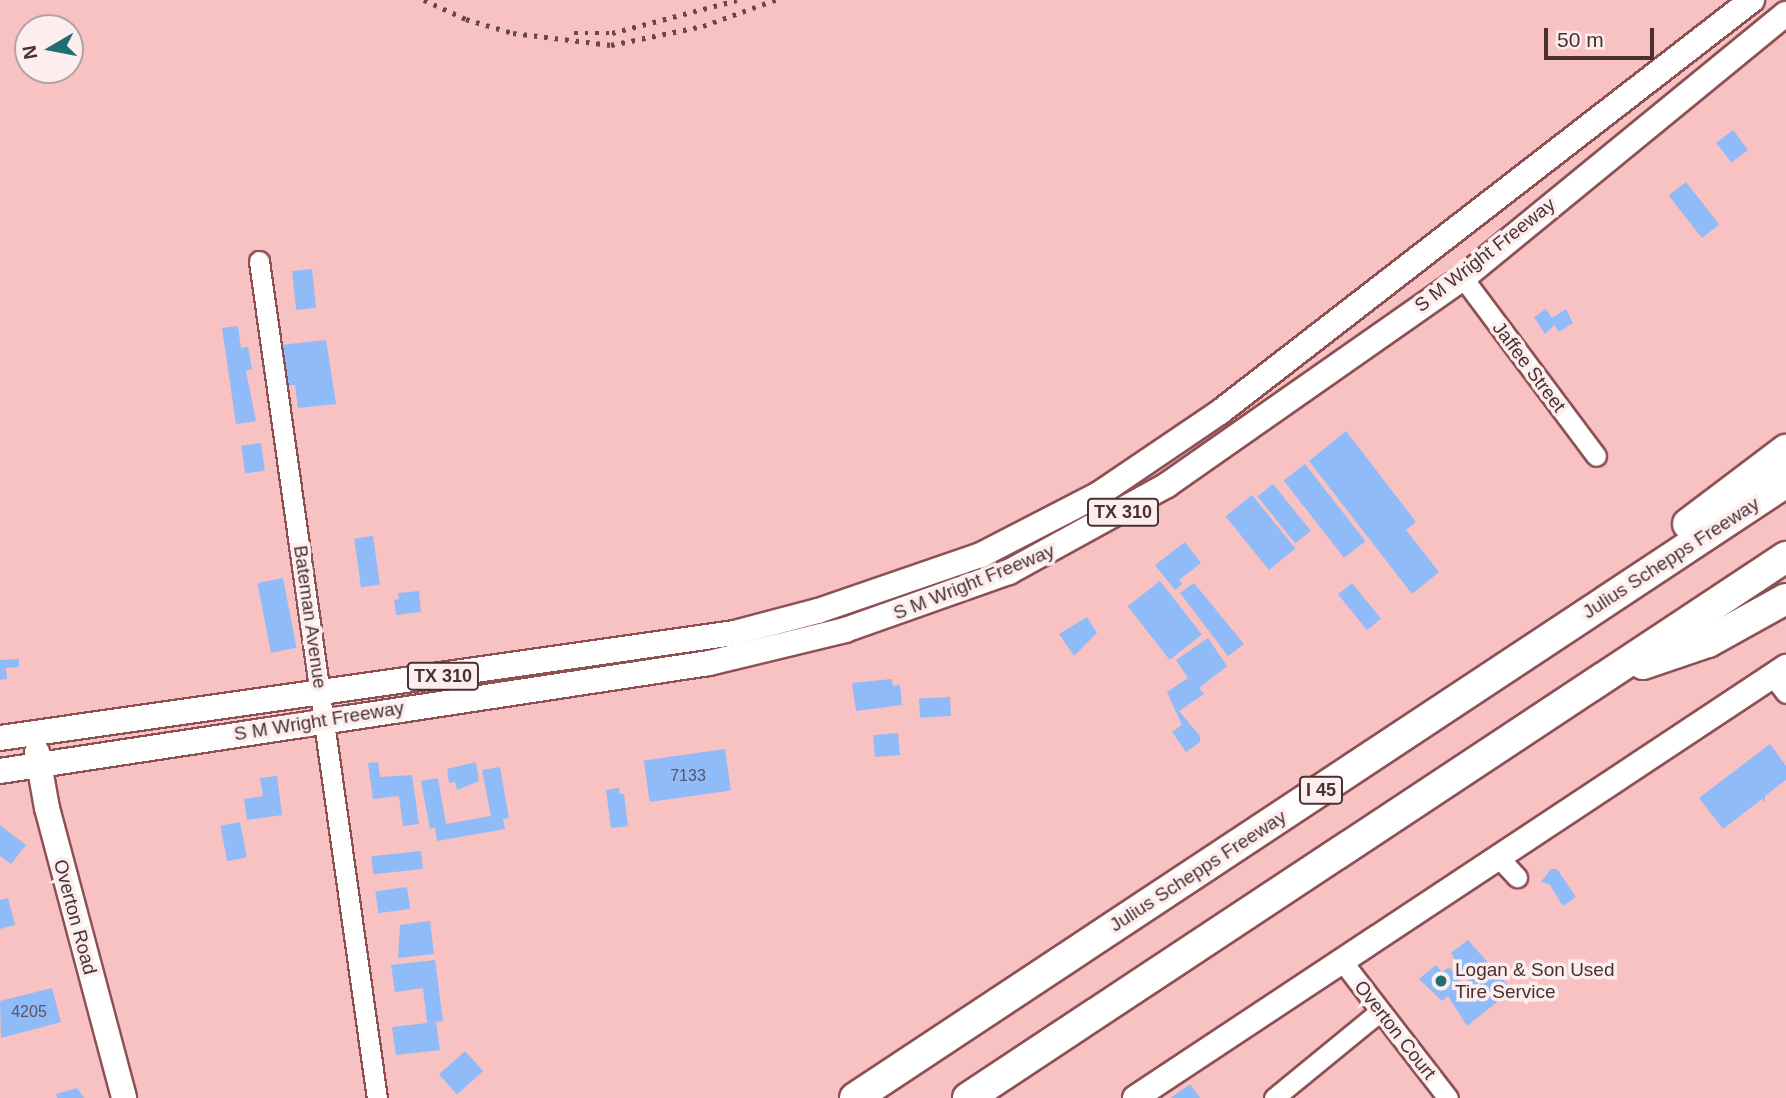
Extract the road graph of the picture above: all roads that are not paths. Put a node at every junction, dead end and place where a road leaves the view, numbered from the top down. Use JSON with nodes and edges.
{"nodes":[{"id":1,"x":1752,"y":0,"type":"edge"},
{"id":2,"x":1786,"y":14,"type":"edge"},
{"id":3,"x":259,"y":261,"type":"dead end"},
{"id":4,"x":1463,"y":278,"type":"junction"},
{"id":5,"x":1786,"y":450,"type":"edge"},
{"id":6,"x":1596,"y":456,"type":"dead end"},
{"id":7,"x":1786,"y":482,"type":"edge"},
{"id":8,"x":1786,"y":557,"type":"edge"},
{"id":9,"x":1618,"y":593,"type":"junction"},
{"id":10,"x":1786,"y":599,"type":"edge"},
{"id":11,"x":1604,"y":677,"type":"junction"},
{"id":12,"x":1782,"y":678,"type":"edge"},
{"id":13,"x":321,"y":694,"type":"junction"},
{"id":14,"x":326,"y":719,"type":"junction"},
{"id":15,"x":34,"y":734,"type":"junction"},
{"id":16,"x":0,"y":738,"type":"edge"},
{"id":17,"x":39,"y":766,"type":"junction"},
{"id":18,"x":0,"y":771,"type":"edge"},
{"id":19,"x":1342,"y":961,"type":"junction"},
{"id":20,"x":1379,"y":1012,"type":"junction"},
{"id":21,"x":124,"y":1098,"type":"edge"},
{"id":22,"x":377,"y":1098,"type":"edge"},
{"id":23,"x":855,"y":1098,"type":"edge"},
{"id":24,"x":968,"y":1098,"type":"edge"},
{"id":25,"x":1135,"y":1098,"type":"edge"},
{"id":26,"x":1274,"y":1098,"type":"edge"},
{"id":27,"x":1448,"y":1098,"type":"edge"}],
"edges":[{"from":1,"to":13,"type":"main road","name":"S M Wright Freeway","number":"TX 310"},
{"from":2,"to":4,"type":"main road","name":"S M Wright Freeway","number":"TX 310"},
{"from":3,"to":13,"type":"street","name":"Bateman Avenue"},
{"from":4,"to":6,"type":"street","name":"Jaffee Street"},
{"from":4,"to":14,"type":"main road","name":"S M Wright Freeway","number":"TX 310"},
{"from":5,"to":9,"type":"highway"},
{"from":7,"to":9,"type":"highway","name":"Julius Schepps Freeway","number":"I 45"},
{"from":8,"to":11,"type":"highway"},
{"from":9,"to":23,"type":"highway","name":"Julius Schepps Freeway","number":"I 45"},
{"from":10,"to":11,"type":"highway"},
{"from":11,"to":24,"type":"highway"},
{"from":12,"to":19,"type":"main road"},
{"from":13,"to":14,"type":"street","name":"Bateman Avenue"},
{"from":13,"to":15,"type":"main road","name":"S M Wright Freeway","number":"TX 310"},
{"from":14,"to":17,"type":"main road","name":"S M Wright Freeway","number":"TX 310"},
{"from":14,"to":22,"type":"street","name":"Bateman Avenue"},
{"from":15,"to":16,"type":"main road","name":"S M Wright Freeway","number":"TX 310"},
{"from":15,"to":17,"type":"main road","name":"Overton Road"},
{"from":17,"to":18,"type":"main road","name":"S M Wright Freeway","number":"TX 310"},
{"from":17,"to":21,"type":"main road","name":"Overton Road"},
{"from":19,"to":20,"type":"street","name":"Overton Court"},
{"from":19,"to":25,"type":"main road"},
{"from":20,"to":26,"type":"street"},
{"from":20,"to":27,"type":"street","name":"Overton Court"}]}
